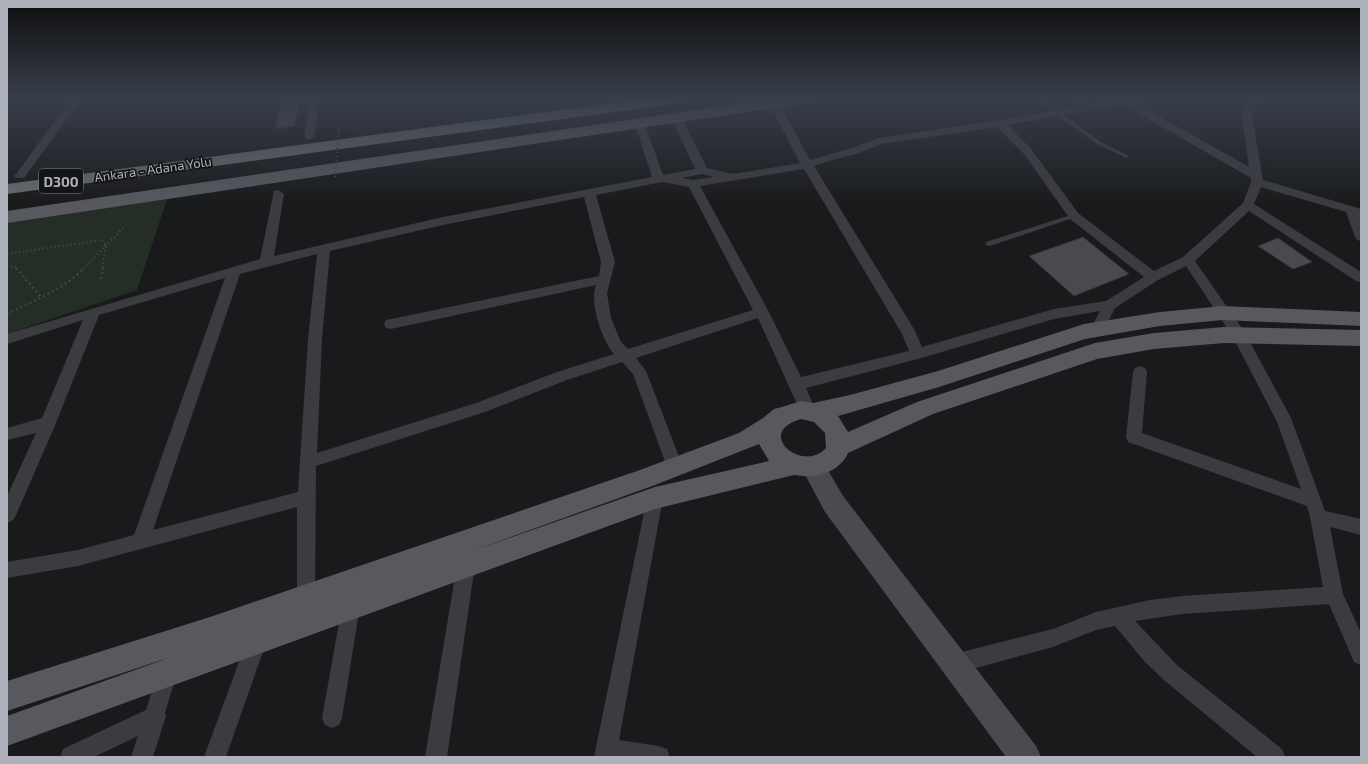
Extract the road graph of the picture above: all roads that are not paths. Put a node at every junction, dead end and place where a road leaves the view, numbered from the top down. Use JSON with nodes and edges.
{"nodes":[{"id":1,"x":49,"y":134,"type":"edge"},
{"id":2,"x":321,"y":134,"type":"edge"},
{"id":3,"x":446,"y":134,"type":"edge"},
{"id":4,"x":530,"y":134,"type":"edge"},
{"id":5,"x":544,"y":134,"type":"edge"},
{"id":6,"x":643,"y":134,"type":"edge"},
{"id":7,"x":686,"y":134,"type":"edge"},
{"id":8,"x":790,"y":134,"type":"edge"},
{"id":9,"x":928,"y":134,"type":"edge"},
{"id":10,"x":1010,"y":134,"type":"edge"},
{"id":11,"x":1086,"y":134,"type":"edge"},
{"id":12,"x":1179,"y":134,"type":"edge"},
{"id":13,"x":1250,"y":134,"type":"edge"},
{"id":14,"x":309,"y":136,"type":"joint"},
{"id":15,"x":1126,"y":156,"type":"dead end"},
{"id":16,"x":807,"y":165,"type":"junction"},
{"id":17,"x":702,"y":171,"type":"junction"},
{"id":18,"x":14,"y":177,"type":"edge"},
{"id":19,"x":731,"y":177,"type":"junction"},
{"id":20,"x":658,"y":178,"type":"junction"},
{"id":21,"x":1256,"y":179,"type":"junction"},
{"id":22,"x":693,"y":184,"type":"junction"},
{"id":23,"x":7,"y":189,"type":"edge"},
{"id":24,"x":589,"y":193,"type":"junction"},
{"id":25,"x":278,"y":194,"type":"dead end"},
{"id":26,"x":7,"y":205,"type":"edge"},
{"id":27,"x":1248,"y":205,"type":"junction"},
{"id":28,"x":1356,"y":212,"type":"edge"},
{"id":29,"x":1074,"y":216,"type":"junction"},
{"id":30,"x":7,"y":217,"type":"edge"},
{"id":31,"x":1361,"y":237,"type":"edge"},
{"id":32,"x":988,"y":244,"type":"dead end"},
{"id":33,"x":324,"y":248,"type":"junction"},
{"id":34,"x":1188,"y":260,"type":"junction"},
{"id":35,"x":266,"y":262,"type":"junction"},
{"id":36,"x":234,"y":271,"type":"junction"},
{"id":37,"x":1153,"y":277,"type":"junction"},
{"id":38,"x":1361,"y":278,"type":"edge"},
{"id":39,"x":605,"y":279,"type":"junction"},
{"id":40,"x":1110,"y":305,"type":"junction"},
{"id":41,"x":93,"y":312,"type":"junction"},
{"id":42,"x":762,"y":312,"type":"junction"},
{"id":43,"x":1223,"y":313,"type":"junction"},
{"id":44,"x":1361,"y":319,"type":"edge"},
{"id":45,"x":391,"y":324,"type":"dead end"},
{"id":46,"x":1097,"y":330,"type":"junction"},
{"id":47,"x":1239,"y":335,"type":"junction"},
{"id":48,"x":7,"y":338,"type":"edge"},
{"id":49,"x":1361,"y":338,"type":"edge"},
{"id":50,"x":918,"y":354,"type":"junction"},
{"id":51,"x":624,"y":356,"type":"junction"},
{"id":52,"x":1140,"y":372,"type":"dead end"},
{"id":53,"x":797,"y":384,"type":"junction"},
{"id":54,"x":807,"y":411,"type":"junction"},
{"id":55,"x":48,"y":423,"type":"junction"},
{"id":56,"x":771,"y":425,"type":"junction"},
{"id":57,"x":7,"y":434,"type":"edge"},
{"id":58,"x":839,"y":446,"type":"junction"},
{"id":59,"x":308,"y":462,"type":"junction"},
{"id":60,"x":803,"y":466,"type":"junction"},
{"id":61,"x":675,"y":468,"type":"junction"},
{"id":62,"x":306,"y":497,"type":"junction"},
{"id":63,"x":655,"y":498,"type":"junction"},
{"id":64,"x":1313,"y":501,"type":"junction"},
{"id":65,"x":7,"y":515,"type":"edge"},
{"id":66,"x":1319,"y":517,"type":"junction"},
{"id":67,"x":1361,"y":527,"type":"edge"},
{"id":68,"x":141,"y":540,"type":"junction"},
{"id":69,"x":466,"y":565,"type":"junction"},
{"id":70,"x":7,"y":570,"type":"edge"},
{"id":71,"x":1334,"y":595,"type":"junction"},
{"id":72,"x":306,"y":598,"type":"junction"},
{"id":73,"x":351,"y":606,"type":"junction"},
{"id":74,"x":1118,"y":615,"type":"junction"},
{"id":75,"x":256,"y":640,"type":"junction"},
{"id":76,"x":1361,"y":655,"type":"edge"},
{"id":77,"x":954,"y":664,"type":"junction"},
{"id":78,"x":167,"y":673,"type":"junction"},
{"id":79,"x":7,"y":696,"type":"edge"},
{"id":80,"x":156,"y":716,"type":"junction"},
{"id":81,"x":332,"y":718,"type":"dead end"},
{"id":82,"x":7,"y":731,"type":"edge"},
{"id":83,"x":606,"y":753,"type":"edge"},
{"id":84,"x":71,"y":757,"type":"edge"},
{"id":85,"x":142,"y":757,"type":"edge"},
{"id":86,"x":215,"y":757,"type":"edge"},
{"id":87,"x":436,"y":757,"type":"edge"},
{"id":88,"x":659,"y":757,"type":"edge"},
{"id":89,"x":1025,"y":757,"type":"edge"},
{"id":90,"x":1274,"y":757,"type":"edge"}],
"edges":[{"from":1,"to":18,"type":"street"},
{"from":2,"to":14,"type":"highway","name":"Ankara - Adana Yolu","number":"D300"},
{"from":3,"to":23,"type":"highway","name":"Ankara - Adana Yolu","number":"D300"},
{"from":4,"to":26,"type":"main road"},
{"from":5,"to":30,"type":"main road"},
{"from":6,"to":20,"type":"street"},
{"from":7,"to":17,"type":"street"},
{"from":8,"to":16,"type":"street"},
{"from":9,"to":16,"type":"street"},
{"from":10,"to":29,"type":"street"},
{"from":11,"to":15,"type":"lane"},
{"from":12,"to":21,"type":"street"},
{"from":13,"to":21,"type":"street"},
{"from":14,"to":18,"type":"highway","name":"Ankara - Adana Yolu","number":"D300"},
{"from":16,"to":19,"type":"street"},
{"from":16,"to":50,"type":"street"},
{"from":17,"to":19,"type":"street"},
{"from":17,"to":20,"type":"street"},
{"from":19,"to":22,"type":"street"},
{"from":20,"to":22,"type":"street"},
{"from":20,"to":24,"type":"street"},
{"from":21,"to":27,"type":"street"},
{"from":21,"to":28,"type":"street"},
{"from":22,"to":42,"type":"street"},
{"from":24,"to":33,"type":"street"},
{"from":24,"to":39,"type":"street"},
{"from":25,"to":35,"type":"street"},
{"from":27,"to":34,"type":"street"},
{"from":27,"to":38,"type":"street"},
{"from":28,"to":31,"type":"street"},
{"from":29,"to":32,"type":"lane"},
{"from":29,"to":37,"type":"street"},
{"from":33,"to":35,"type":"street"},
{"from":33,"to":59,"type":"street"},
{"from":34,"to":37,"type":"street"},
{"from":34,"to":43,"type":"street"},
{"from":35,"to":36,"type":"street"},
{"from":36,"to":41,"type":"street"},
{"from":36,"to":68,"type":"street"},
{"from":37,"to":40,"type":"street"},
{"from":39,"to":45,"type":"street"},
{"from":39,"to":51,"type":"street"},
{"from":40,"to":46,"type":"street"},
{"from":40,"to":50,"type":"street"},
{"from":41,"to":48,"type":"street"},
{"from":41,"to":55,"type":"street"},
{"from":42,"to":51,"type":"street"},
{"from":42,"to":53,"type":"street"},
{"from":43,"to":44,"type":"main road"},
{"from":43,"to":46,"type":"main road"},
{"from":43,"to":47,"type":"street"},
{"from":46,"to":54,"type":"main road"},
{"from":47,"to":49,"type":"main road"},
{"from":47,"to":58,"type":"main road"},
{"from":47,"to":64,"type":"street"},
{"from":50,"to":53,"type":"street"},
{"from":51,"to":59,"type":"street"},
{"from":51,"to":61,"type":"street"},
{"from":52,"to":64,"type":"street"},
{"from":53,"to":54,"type":"street"},
{"from":54,"to":56,"type":"main road"},
{"from":54,"to":58,"type":"main road"},
{"from":55,"to":57,"type":"street"},
{"from":55,"to":65,"type":"street"},
{"from":56,"to":60,"type":"main road"},
{"from":56,"to":61,"type":"main road"},
{"from":58,"to":60,"type":"main road"},
{"from":59,"to":62,"type":"street"},
{"from":60,"to":63,"type":"main road"},
{"from":60,"to":77,"type":"street"},
{"from":61,"to":72,"type":"main road"},
{"from":62,"to":68,"type":"street"},
{"from":62,"to":72,"type":"street"},
{"from":63,"to":69,"type":"main road"},
{"from":63,"to":83,"type":"street"},
{"from":64,"to":66,"type":"street"},
{"from":66,"to":67,"type":"street"},
{"from":66,"to":71,"type":"street"},
{"from":68,"to":70,"type":"street"},
{"from":69,"to":73,"type":"main road"},
{"from":69,"to":87,"type":"street"},
{"from":71,"to":74,"type":"street"},
{"from":71,"to":76,"type":"street"},
{"from":72,"to":79,"type":"main road"},
{"from":73,"to":75,"type":"main road"},
{"from":73,"to":81,"type":"street"},
{"from":74,"to":77,"type":"street"},
{"from":74,"to":90,"type":"street"},
{"from":75,"to":78,"type":"main road"},
{"from":75,"to":86,"type":"street"},
{"from":77,"to":89,"type":"street"},
{"from":78,"to":80,"type":"street"},
{"from":78,"to":82,"type":"main road"},
{"from":80,"to":84,"type":"street"},
{"from":80,"to":85,"type":"street"},
{"from":83,"to":88,"type":"street"}]}
